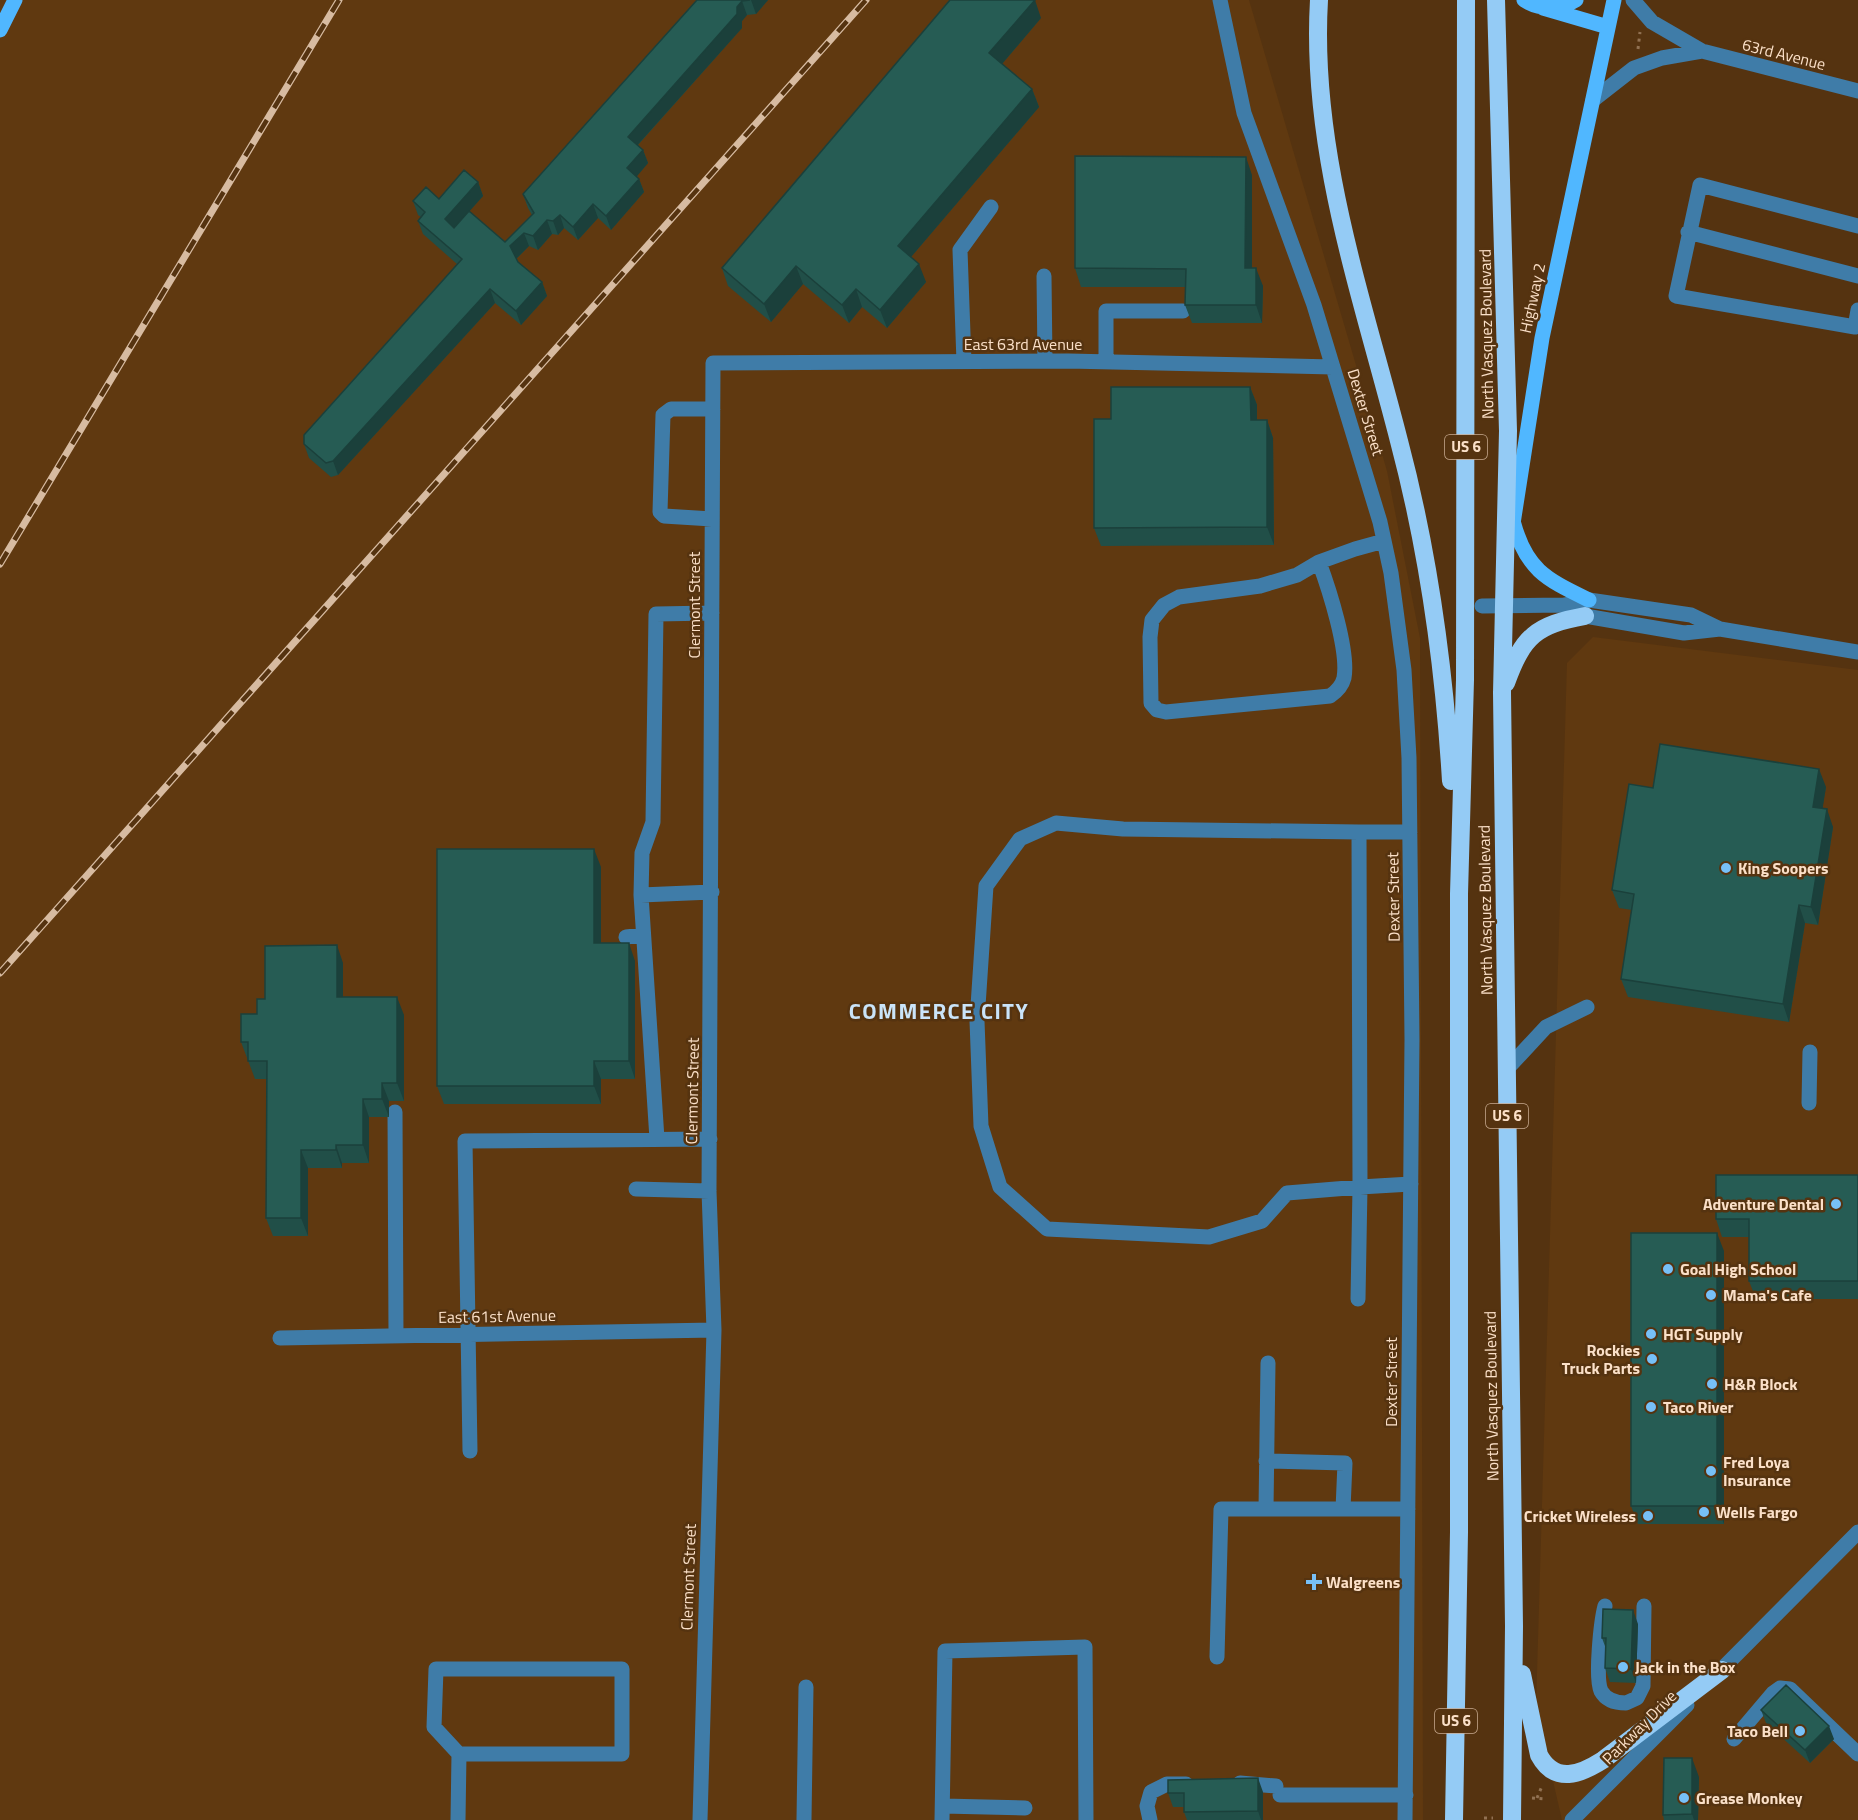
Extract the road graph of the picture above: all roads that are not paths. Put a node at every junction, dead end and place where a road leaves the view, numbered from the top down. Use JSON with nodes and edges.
{"nodes":[{"id":1,"x":1220,"y":0,"type":"edge"},
{"id":2,"x":1319,"y":0,"type":"edge"},
{"id":3,"x":1467,"y":0,"type":"edge"},
{"id":4,"x":1496,"y":0,"type":"edge"},
{"id":5,"x":1524,"y":0,"type":"edge"},
{"id":6,"x":1576,"y":0,"type":"edge"},
{"id":7,"x":1614,"y":0,"type":"edge"},
{"id":8,"x":1634,"y":0,"type":"edge"},
{"id":9,"x":8,"y":4,"type":"edge"},
{"id":10,"x":1543,"y":8,"type":"junction"},
{"id":11,"x":1608,"y":27,"type":"junction"},
{"id":12,"x":0,"y":30,"type":"edge"},
{"id":13,"x":1702,"y":51,"type":"junction"},
{"id":14,"x":1858,"y":91,"type":"edge"},
{"id":15,"x":1593,"y":99,"type":"junction"},
{"id":16,"x":991,"y":207,"type":"dead end"},
{"id":17,"x":1858,"y":226,"type":"edge"},
{"id":18,"x":1688,"y":232,"type":"junction"},
{"id":19,"x":1044,"y":276,"type":"dead end"},
{"id":20,"x":1858,"y":276,"type":"edge"},
{"id":21,"x":1858,"y":309,"type":"edge"},
{"id":22,"x":1183,"y":311,"type":"edge"},
{"id":23,"x":963,"y":362,"type":"junction"},
{"id":24,"x":1045,"y":362,"type":"junction"},
{"id":25,"x":1106,"y":362,"type":"junction"},
{"id":26,"x":712,"y":363,"type":"joint"},
{"id":27,"x":1333,"y":367,"type":"junction"},
{"id":28,"x":712,"y":409,"type":"junction"},
{"id":29,"x":712,"y":519,"type":"junction"},
{"id":30,"x":1514,"y":521,"type":"junction"},
{"id":31,"x":1384,"y":541,"type":"junction"},
{"id":32,"x":1319,"y":562,"type":"junction"},
{"id":33,"x":1482,"y":606,"type":"dead end"},
{"id":34,"x":1503,"y":606,"type":"junction"},
{"id":35,"x":1587,"y":608,"type":"junction"},
{"id":36,"x":712,"y":613,"type":"junction"},
{"id":37,"x":1858,"y":652,"type":"edge"},
{"id":38,"x":1502,"y":693,"type":"junction"},
{"id":39,"x":1359,"y":832,"type":"junction"},
{"id":40,"x":1410,"y":832,"type":"junction"},
{"id":41,"x":712,"y":891,"type":"junction"},
{"id":42,"x":1459,"y":894,"type":"junction"},
{"id":43,"x":641,"y":895,"type":"junction"},
{"id":44,"x":643,"y":935,"type":"junction"},
{"id":45,"x":626,"y":936,"type":"dead end"},
{"id":46,"x":1587,"y":1007,"type":"dead end"},
{"id":47,"x":1810,"y":1052,"type":"dead end"},
{"id":48,"x":1507,"y":1069,"type":"junction"},
{"id":49,"x":1809,"y":1103,"type":"dead end"},
{"id":50,"x":395,"y":1112,"type":"dead end"},
{"id":51,"x":657,"y":1139,"type":"junction"},
{"id":52,"x":710,"y":1139,"type":"junction"},
{"id":53,"x":1411,"y":1184,"type":"junction"},
{"id":54,"x":1360,"y":1187,"type":"junction"},
{"id":55,"x":636,"y":1189,"type":"dead end"},
{"id":56,"x":710,"y":1191,"type":"junction"},
{"id":57,"x":1358,"y":1299,"type":"dead end"},
{"id":58,"x":714,"y":1330,"type":"junction"},
{"id":59,"x":469,"y":1335,"type":"junction"},
{"id":60,"x":396,"y":1336,"type":"junction"},
{"id":61,"x":280,"y":1338,"type":"dead end"},
{"id":62,"x":1268,"y":1363,"type":"dead end"},
{"id":63,"x":470,"y":1451,"type":"dead end"},
{"id":64,"x":1266,"y":1461,"type":"junction"},
{"id":65,"x":1266,"y":1509,"type":"junction"},
{"id":66,"x":1343,"y":1509,"type":"junction"},
{"id":67,"x":1408,"y":1509,"type":"junction"},
{"id":68,"x":1858,"y":1532,"type":"edge"},
{"id":69,"x":1605,"y":1606,"type":"dead end"},
{"id":70,"x":1644,"y":1606,"type":"dead end"},
{"id":71,"x":1514,"y":1626,"type":"junction"},
{"id":72,"x":1217,"y":1657,"type":"dead end"},
{"id":73,"x":1722,"y":1670,"type":"junction"},
{"id":74,"x":806,"y":1687,"type":"dead end"},
{"id":75,"x":1734,"y":1739,"type":"dead end"},
{"id":76,"x":459,"y":1754,"type":"junction"},
{"id":77,"x":1858,"y":1754,"type":"edge"},
{"id":78,"x":1202,"y":1784,"type":"edge"},
{"id":79,"x":1226,"y":1784,"type":"edge"},
{"id":80,"x":1406,"y":1795,"type":"junction"},
{"id":81,"x":1025,"y":1808,"type":"dead end"},
{"id":82,"x":943,"y":1813,"type":"edge"},
{"id":83,"x":1576,"y":1818,"type":"edge"},
{"id":84,"x":458,"y":1820,"type":"edge"},
{"id":85,"x":700,"y":1820,"type":"edge"},
{"id":86,"x":804,"y":1820,"type":"edge"},
{"id":87,"x":1086,"y":1820,"type":"edge"},
{"id":88,"x":1149,"y":1820,"type":"edge"},
{"id":89,"x":1405,"y":1820,"type":"edge"},
{"id":90,"x":1454,"y":1820,"type":"edge"},
{"id":91,"x":1512,"y":1820,"type":"edge"}],
"edges":[{"from":1,"to":27,"type":"street","name":"Dexter Street"},
{"from":2,"to":42,"type":"highway"},
{"from":3,"to":42,"type":"highway","name":"North Vasquez Boulevard","number":"US 6"},
{"from":4,"to":34,"type":"highway","name":"North Vasquez Boulevard","number":"US 6"},
{"from":5,"to":10,"type":"main road"},
{"from":6,"to":10,"type":"main road"},
{"from":7,"to":11,"type":"main road","name":"Highway 2"},
{"from":8,"to":13,"type":"street","name":"63rd Avenue"},
{"from":9,"to":12,"type":"main road"},
{"from":10,"to":11,"type":"main road"},
{"from":11,"to":15,"type":"main road","name":"Highway 2"},
{"from":13,"to":14,"type":"street","name":"63rd Avenue"},
{"from":13,"to":15,"type":"street","name":"63rd Avenue"},
{"from":15,"to":30,"type":"main road","name":"Highway 2"},
{"from":16,"to":23,"type":"street"},
{"from":17,"to":18,"type":"street"},
{"from":18,"to":20,"type":"street"},
{"from":18,"to":21,"type":"street"},
{"from":19,"to":24,"type":"street"},
{"from":22,"to":25,"type":"street"},
{"from":23,"to":24,"type":"street","name":"East 63rd Avenue"},
{"from":23,"to":26,"type":"street","name":"East 63rd Avenue"},
{"from":24,"to":25,"type":"street","name":"East 63rd Avenue"},
{"from":25,"to":27,"type":"street","name":"East 63rd Avenue"},
{"from":26,"to":28,"type":"street","name":"Clermont Street"},
{"from":27,"to":31,"type":"street","name":"Dexter Street"},
{"from":28,"to":29,"type":"street","name":"Clermont Street"},
{"from":28,"to":29,"type":"street"},
{"from":29,"to":36,"type":"street","name":"Clermont Street"},
{"from":30,"to":34,"type":"main road","name":"Highway 2"},
{"from":30,"to":35,"type":"main road"},
{"from":31,"to":32,"type":"street"},
{"from":31,"to":40,"type":"street","name":"Dexter Street"},
{"from":32,"to":32,"type":"street"},
{"from":33,"to":34,"type":"street"},
{"from":34,"to":35,"type":"street"},
{"from":34,"to":38,"type":"highway","name":"North Vasquez Boulevard","number":"US 6"},
{"from":35,"to":37,"type":"street"},
{"from":35,"to":38,"type":"highway"},
{"from":36,"to":41,"type":"street","name":"Clermont Street"},
{"from":36,"to":43,"type":"street"},
{"from":38,"to":48,"type":"highway","name":"North Vasquez Boulevard","number":"US 6"},
{"from":39,"to":40,"type":"street"},
{"from":39,"to":54,"type":"street"},
{"from":39,"to":54,"type":"street"},
{"from":40,"to":53,"type":"street","name":"Dexter Street"},
{"from":41,"to":43,"type":"street"},
{"from":41,"to":52,"type":"street","name":"Clermont Street"},
{"from":42,"to":90,"type":"highway","name":"North Vasquez Boulevard","number":"US 6"},
{"from":43,"to":44,"type":"street"},
{"from":44,"to":45,"type":"street"},
{"from":44,"to":51,"type":"street"},
{"from":46,"to":48,"type":"street"},
{"from":47,"to":49,"type":"street"},
{"from":48,"to":71,"type":"highway","name":"North Vasquez Boulevard","number":"US 6"},
{"from":50,"to":60,"type":"street"},
{"from":51,"to":52,"type":"street"},
{"from":51,"to":59,"type":"street"},
{"from":52,"to":56,"type":"street","name":"Clermont Street"},
{"from":53,"to":54,"type":"street"},
{"from":53,"to":67,"type":"street","name":"Dexter Street"},
{"from":54,"to":57,"type":"street"},
{"from":55,"to":56,"type":"street"},
{"from":56,"to":58,"type":"street","name":"Clermont Street"},
{"from":58,"to":59,"type":"street","name":"East 61st Avenue"},
{"from":58,"to":85,"type":"street","name":"Clermont Street"},
{"from":59,"to":60,"type":"street","name":"East 61st Avenue"},
{"from":59,"to":63,"type":"street"},
{"from":60,"to":61,"type":"street","name":"East 61st Avenue"},
{"from":62,"to":64,"type":"street"},
{"from":64,"to":65,"type":"street"},
{"from":64,"to":66,"type":"street"},
{"from":65,"to":66,"type":"street"},
{"from":65,"to":72,"type":"street"},
{"from":66,"to":67,"type":"street"},
{"from":67,"to":80,"type":"street","name":"Dexter Street"},
{"from":68,"to":73,"type":"street","name":"Parkway Drive"},
{"from":69,"to":70,"type":"street"},
{"from":71,"to":73,"type":"highway"},
{"from":71,"to":91,"type":"highway","name":"North Vasquez Boulevard","number":"US 6"},
{"from":73,"to":83,"type":"street","name":"Parkway Drive"},
{"from":74,"to":86,"type":"street"},
{"from":75,"to":77,"type":"street"},
{"from":76,"to":76,"type":"street"},
{"from":76,"to":84,"type":"street"},
{"from":78,"to":88,"type":"street"},
{"from":79,"to":80,"type":"street"},
{"from":80,"to":89,"type":"street","name":"Dexter Street"},
{"from":81,"to":82,"type":"street"},
{"from":82,"to":87,"type":"street"}]}
